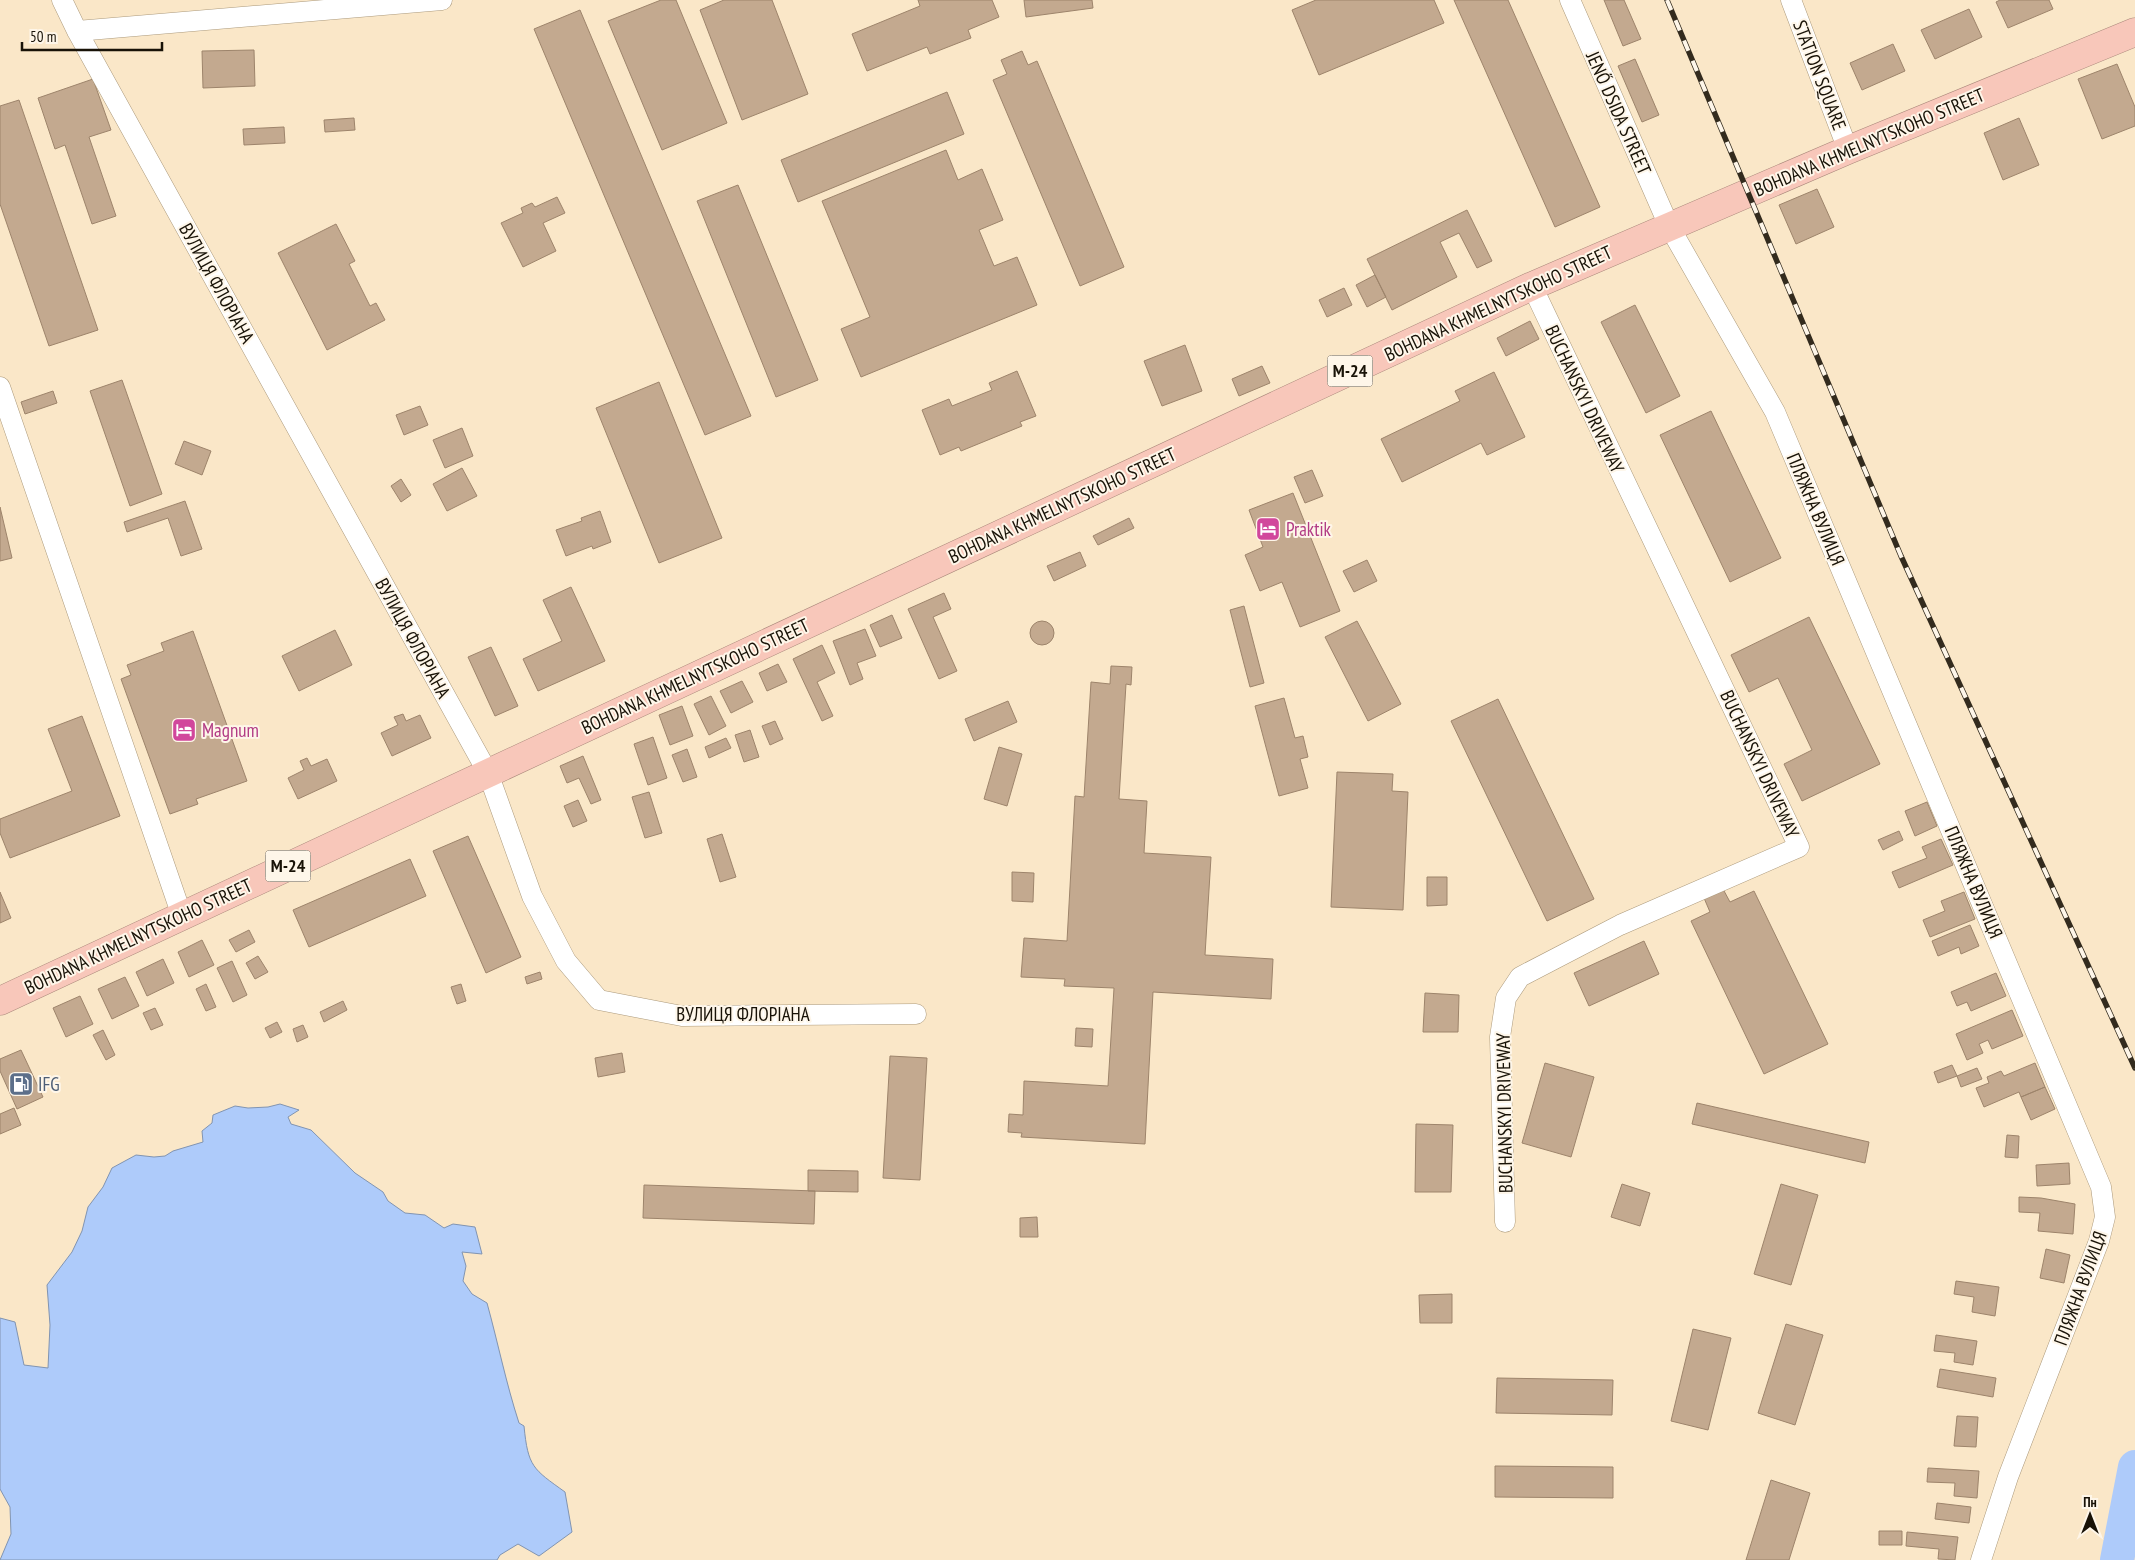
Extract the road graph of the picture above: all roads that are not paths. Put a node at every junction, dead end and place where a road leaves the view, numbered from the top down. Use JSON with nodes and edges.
{"nodes":[{"id":1,"x":62,"y":0,"type":"edge"},
{"id":2,"x":442,"y":0,"type":"edge"},
{"id":3,"x":1570,"y":0,"type":"edge"},
{"id":4,"x":1791,"y":0,"type":"edge"},
{"id":5,"x":77,"y":31,"type":"junction"},
{"id":6,"x":2135,"y":32,"type":"edge"},
{"id":7,"x":1848,"y":150,"type":"junction"},
{"id":8,"x":1669,"y":226,"type":"junction"},
{"id":9,"x":1532,"y":286,"type":"junction"},
{"id":10,"x":0,"y":387,"type":"edge"},
{"id":11,"x":488,"y":773,"type":"junction"},
{"id":12,"x":182,"y":916,"type":"junction"},
{"id":13,"x":0,"y":1001,"type":"edge"},
{"id":14,"x":916,"y":1014,"type":"dead end"},
{"id":15,"x":1506,"y":1222,"type":"dead end"},
{"id":16,"x":1981,"y":1560,"type":"edge"}],
"edges":[{"from":1,"to":5,"type":"street","name":"ВУЛИЦЯ ФЛОРІАНА"},
{"from":2,"to":5,"type":"street"},
{"from":3,"to":8,"type":"street","name":"JENŐ DSIDA STREET"},
{"from":4,"to":7,"type":"street","name":"STATION SQUARE"},
{"from":5,"to":11,"type":"street","name":"ВУЛИЦЯ ФЛОРІАНА"},
{"from":6,"to":7,"type":"highway","name":"BOHDANA KHMELNYTSKOHO STREET","number":"М-24"},
{"from":7,"to":8,"type":"highway","name":"BOHDANA KHMELNYTSKOHO STREET","number":"М-24"},
{"from":8,"to":9,"type":"highway","name":"BOHDANA KHMELNYTSKOHO STREET","number":"М-24"},
{"from":8,"to":16,"type":"street","name":"ПЛЯЖНА ВУЛИЦЯ"},
{"from":9,"to":11,"type":"highway","name":"BOHDANA KHMELNYTSKOHO STREET","number":"М-24"},
{"from":9,"to":15,"type":"street","name":"BUCHANSKYI DRIVEWAY"},
{"from":10,"to":12,"type":"street"},
{"from":11,"to":12,"type":"highway","name":"BOHDANA KHMELNYTSKOHO STREET","number":"М-24"},
{"from":11,"to":14,"type":"street","name":"ВУЛИЦЯ ФЛОРІАНА"},
{"from":12,"to":13,"type":"highway","name":"BOHDANA KHMELNYTSKOHO STREET","number":"М-24"}]}
